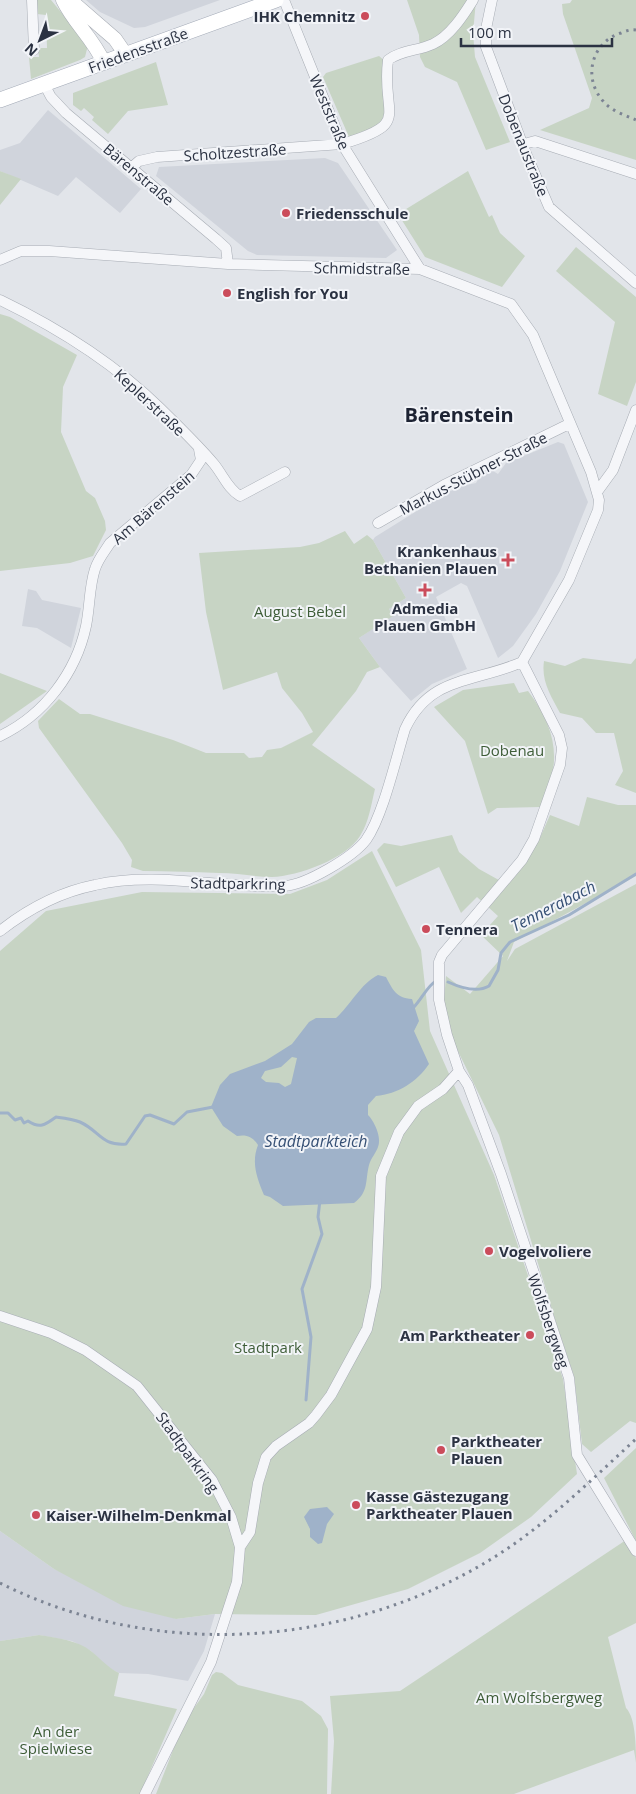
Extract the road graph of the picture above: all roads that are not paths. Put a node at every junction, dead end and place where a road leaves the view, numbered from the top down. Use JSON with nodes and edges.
{"nodes":[{"id":1,"x":32,"y":0,"type":"edge"},
{"id":2,"x":63,"y":0,"type":"edge"},
{"id":3,"x":70,"y":0,"type":"edge"},
{"id":4,"x":276,"y":0,"type":"edge"},
{"id":5,"x":284,"y":0,"type":"edge"},
{"id":6,"x":473,"y":0,"type":"edge"},
{"id":7,"x":492,"y":0,"type":"edge"},
{"id":8,"x":34,"y":50,"type":"dead end"},
{"id":9,"x":126,"y":55,"type":"junction"},
{"id":10,"x":104,"y":62,"type":"junction"},
{"id":11,"x":44,"y":84,"type":"junction"},
{"id":12,"x":0,"y":100,"type":"edge"},
{"id":13,"x":342,"y":144,"type":"junction"},
{"id":14,"x":524,"y":144,"type":"junction"},
{"id":15,"x":132,"y":168,"type":"junction"},
{"id":16,"x":636,"y":174,"type":"edge"},
{"id":17,"x":0,"y":260,"type":"edge"},
{"id":18,"x":228,"y":264,"type":"junction"},
{"id":19,"x":420,"y":269,"type":"junction"},
{"id":20,"x":636,"y":283,"type":"edge"},
{"id":21,"x":0,"y":300,"type":"edge"},
{"id":22,"x":636,"y":410,"type":"edge"},
{"id":23,"x":569,"y":424,"type":"junction"},
{"id":24,"x":200,"y":449,"type":"junction"},
{"id":25,"x":285,"y":472,"type":"dead end"},
{"id":26,"x":597,"y":492,"type":"junction"},
{"id":27,"x":378,"y":523,"type":"dead end"},
{"id":28,"x":522,"y":662,"type":"junction"},
{"id":29,"x":0,"y":736,"type":"edge"},
{"id":30,"x":0,"y":931,"type":"edge"},
{"id":31,"x":459,"y":1071,"type":"junction"},
{"id":32,"x":0,"y":1316,"type":"edge"},
{"id":33,"x":240,"y":1547,"type":"junction"},
{"id":34,"x":636,"y":1551,"type":"edge"},
{"id":35,"x":145,"y":1794,"type":"edge"}],
"edges":[{"from":1,"to":8,"type":"street"},
{"from":2,"to":10,"type":"street"},
{"from":3,"to":9,"type":"street"},
{"from":4,"to":9,"type":"main road","name":"Friedensstraße"},
{"from":5,"to":13,"type":"street","name":"Weststraße"},
{"from":6,"to":13,"type":"street","name":"Scholtzestraße"},
{"from":7,"to":14,"type":"street","name":"Dobenaustraße"},
{"from":9,"to":10,"type":"main road","name":"Friedensstraße"},
{"from":10,"to":11,"type":"main road","name":"Friedensstraße"},
{"from":11,"to":12,"type":"main road","name":"Friedensstraße"},
{"from":11,"to":15,"type":"street","name":"Bärenstraße"},
{"from":13,"to":15,"type":"street","name":"Scholtzestraße"},
{"from":13,"to":19,"type":"street","name":"Weststraße"},
{"from":14,"to":16,"type":"street"},
{"from":14,"to":20,"type":"street","name":"Dobenaustraße"},
{"from":15,"to":18,"type":"street","name":"Bärenstraße"},
{"from":17,"to":18,"type":"street","name":"Schmidstraße"},
{"from":18,"to":19,"type":"street","name":"Schmidstraße"},
{"from":19,"to":23,"type":"street","name":"Schmidstraße"},
{"from":21,"to":24,"type":"street","name":"Keplerstraße"},
{"from":22,"to":26,"type":"street"},
{"from":23,"to":26,"type":"street","name":"Schmidstraße"},
{"from":23,"to":27,"type":"street","name":"Markus-Stübner-Straße"},
{"from":24,"to":25,"type":"street","name":"Keplerstraße"},
{"from":24,"to":29,"type":"street","name":"Am Bärenstein"},
{"from":26,"to":28,"type":"street"},
{"from":28,"to":30,"type":"street","name":"Stadtparkring"},
{"from":28,"to":31,"type":"street","name":"Wolfsbergweg"},
{"from":31,"to":33,"type":"street"},
{"from":31,"to":34,"type":"street","name":"Wolfsbergweg"},
{"from":32,"to":33,"type":"street","name":"Stadtparkring"},
{"from":33,"to":35,"type":"street","name":"Stadtparkring"}]}
